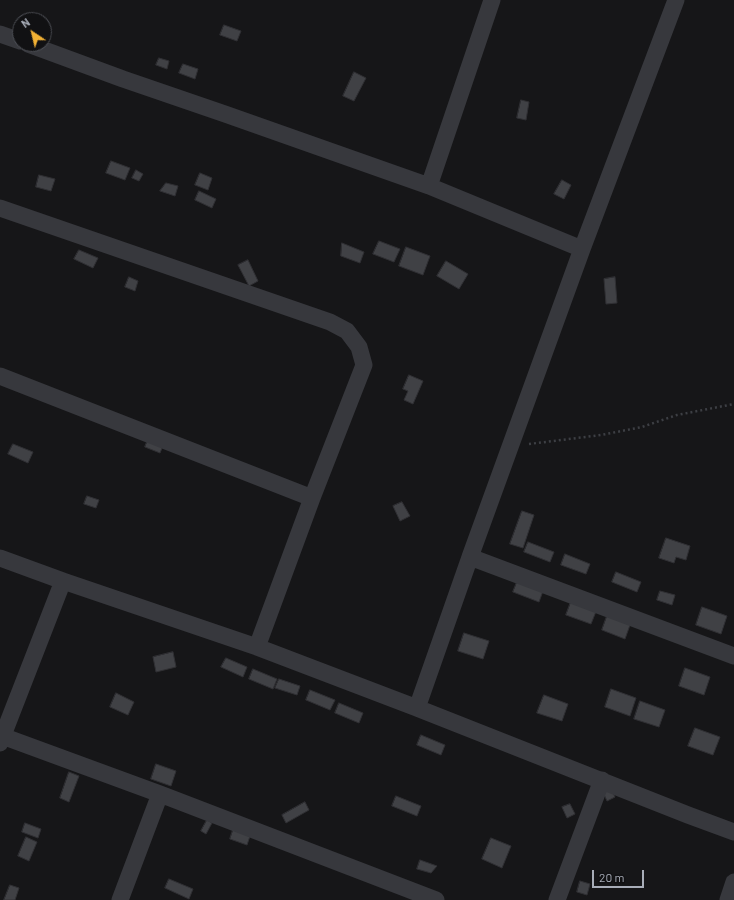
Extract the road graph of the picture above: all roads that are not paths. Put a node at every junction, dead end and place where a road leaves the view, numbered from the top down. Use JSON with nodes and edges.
{"nodes":[{"id":1,"x":492,"y":0,"type":"edge"},
{"id":2,"x":676,"y":0,"type":"edge"},
{"id":3,"x":0,"y":34,"type":"edge"},
{"id":4,"x":12,"y":38,"type":"edge"},
{"id":5,"x":50,"y":52,"type":"edge"},
{"id":6,"x":429,"y":186,"type":"junction"},
{"id":7,"x":0,"y":208,"type":"edge"},
{"id":8,"x":582,"y":249,"type":"junction"},
{"id":9,"x":0,"y":376,"type":"edge"},
{"id":10,"x":312,"y":498,"type":"junction"},
{"id":11,"x":470,"y":557,"type":"junction"},
{"id":12,"x":0,"y":558,"type":"edge"},
{"id":13,"x":62,"y":581,"type":"junction"},
{"id":14,"x":257,"y":647,"type":"junction"},
{"id":15,"x":734,"y":656,"type":"edge"},
{"id":16,"x":417,"y":708,"type":"junction"},
{"id":17,"x":1,"y":739,"type":"edge"},
{"id":18,"x":602,"y":780,"type":"junction"},
{"id":19,"x":160,"y":794,"type":"junction"},
{"id":20,"x":734,"y":832,"type":"edge"},
{"id":21,"x":734,"y":882,"type":"edge"},
{"id":22,"x":120,"y":900,"type":"edge"},
{"id":23,"x":436,"y":900,"type":"edge"},
{"id":24,"x":557,"y":900,"type":"edge"},
{"id":25,"x":728,"y":900,"type":"edge"}],
"edges":[{"from":1,"to":6,"type":"street"},
{"from":2,"to":8,"type":"street"},
{"from":3,"to":4,"type":"street"},
{"from":5,"to":6,"type":"street"},
{"from":6,"to":8,"type":"street"},
{"from":7,"to":10,"type":"street"},
{"from":8,"to":11,"type":"street"},
{"from":9,"to":10,"type":"street"},
{"from":10,"to":14,"type":"street"},
{"from":11,"to":15,"type":"street"},
{"from":11,"to":16,"type":"street"},
{"from":12,"to":13,"type":"street"},
{"from":13,"to":14,"type":"street"},
{"from":13,"to":17,"type":"street"},
{"from":14,"to":16,"type":"street"},
{"from":16,"to":18,"type":"street"},
{"from":17,"to":19,"type":"street"},
{"from":18,"to":20,"type":"street"},
{"from":18,"to":24,"type":"street"},
{"from":19,"to":22,"type":"street"},
{"from":19,"to":23,"type":"street"},
{"from":21,"to":25,"type":"street"}]}
